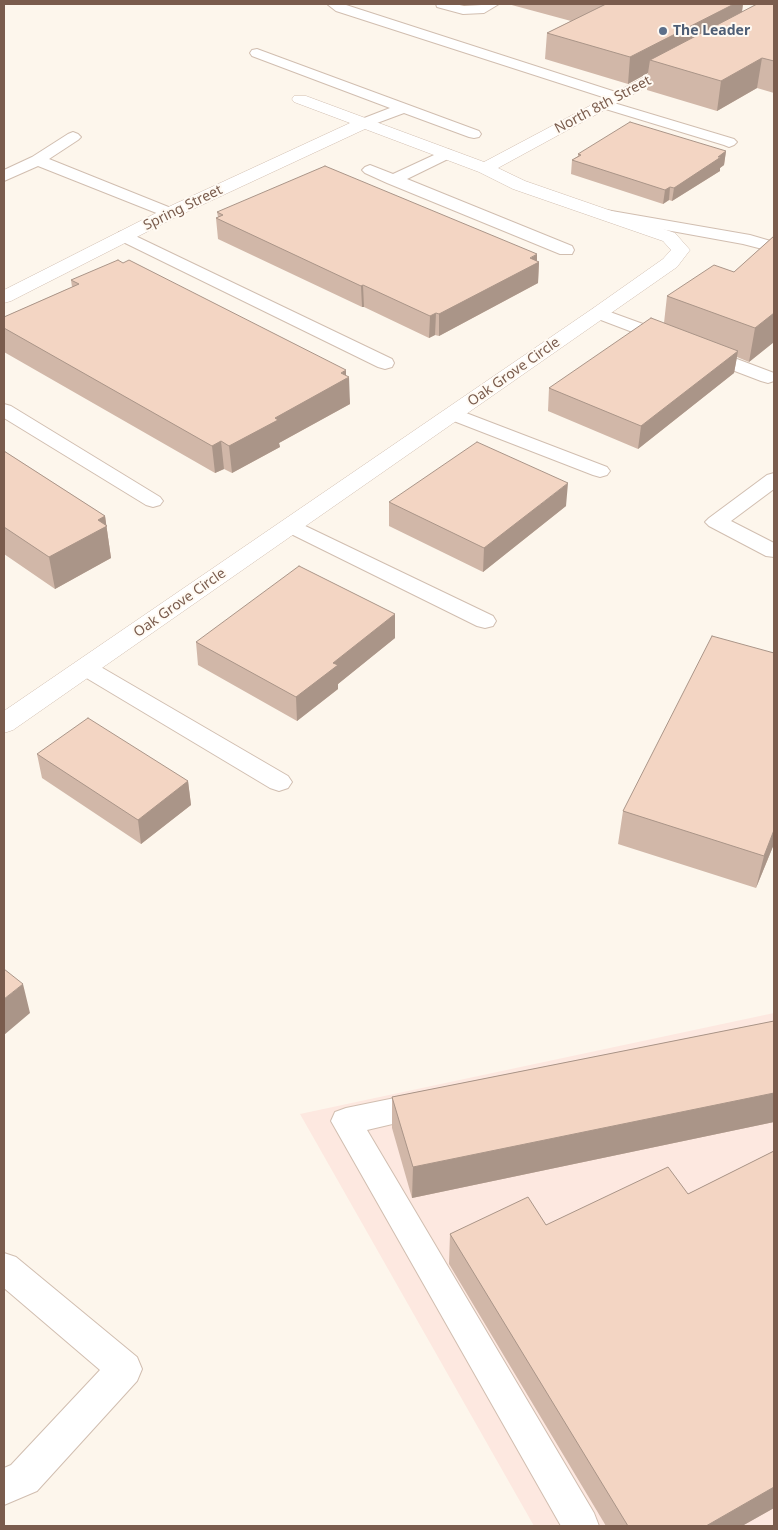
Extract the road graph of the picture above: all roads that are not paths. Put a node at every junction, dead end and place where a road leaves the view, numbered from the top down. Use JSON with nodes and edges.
{"nodes":[{"id":1,"x":334,"y":4,"type":"edge"},
{"id":2,"x":442,"y":4,"type":"edge"},
{"id":3,"x":492,"y":4,"type":"edge"},
{"id":4,"x":257,"y":53,"type":"dead end"},
{"id":5,"x":694,"y":56,"type":"edge"},
{"id":6,"x":300,"y":99,"type":"dead end"},
{"id":7,"x":611,"y":100,"type":"junction"},
{"id":8,"x":402,"y":108,"type":"junction"},
{"id":9,"x":364,"y":123,"type":"junction"},
{"id":10,"x":474,"y":134,"type":"dead end"},
{"id":11,"x":73,"y":136,"type":"dead end"},
{"id":12,"x":729,"y":142,"type":"dead end"},
{"id":13,"x":447,"y":154,"type":"junction"},
{"id":14,"x":37,"y":160,"type":"junction"},
{"id":15,"x":485,"y":168,"type":"junction"},
{"id":16,"x":370,"y":170,"type":"dead end"},
{"id":17,"x":4,"y":176,"type":"edge"},
{"id":18,"x":393,"y":180,"type":"junction"},
{"id":19,"x":170,"y":213,"type":"junction"},
{"id":20,"x":606,"y":215,"type":"junction"},
{"id":21,"x":125,"y":236,"type":"junction"},
{"id":22,"x":774,"y":247,"type":"edge"},
{"id":23,"x":566,"y":250,"type":"dead end"},
{"id":24,"x":4,"y":297,"type":"edge"},
{"id":25,"x":600,"y":313,"type":"junction"},
{"id":26,"x":385,"y":363,"type":"dead end"},
{"id":27,"x":768,"y":377,"type":"dead end"},
{"id":28,"x":4,"y":410,"type":"edge"},
{"id":29,"x":454,"y":414,"type":"junction"},
{"id":30,"x":600,"y":471,"type":"dead end"},
{"id":31,"x":774,"y":479,"type":"edge"},
{"id":32,"x":153,"y":501,"type":"dead end"},
{"id":33,"x":290,"y":526,"type":"junction"},
{"id":34,"x":774,"y":551,"type":"edge"},
{"id":35,"x":485,"y":621,"type":"dead end"},
{"id":36,"x":86,"y":668,"type":"junction"},
{"id":37,"x":4,"y":724,"type":"edge"},
{"id":38,"x":279,"y":782,"type":"dead end"},
{"id":39,"x":453,"y":1099,"type":"edge"},
{"id":40,"x":4,"y":1268,"type":"edge"},
{"id":41,"x":4,"y":1487,"type":"edge"},
{"id":42,"x":581,"y":1526,"type":"edge"}],
"edges":[{"from":1,"to":7,"type":"lane"},
{"from":2,"to":3,"type":"lane"},
{"from":4,"to":8,"type":"lane"},
{"from":5,"to":7,"type":"street","name":"North 8th Street"},
{"from":6,"to":9,"type":"street","name":"Oak Grove Circle"},
{"from":7,"to":12,"type":"lane"},
{"from":7,"to":15,"type":"street","name":"North 8th Street"},
{"from":8,"to":9,"type":"lane"},
{"from":8,"to":10,"type":"lane"},
{"from":9,"to":13,"type":"street","name":"Oak Grove Circle"},
{"from":9,"to":19,"type":"street","name":"Spring Street"},
{"from":11,"to":14,"type":"lane"},
{"from":13,"to":15,"type":"street","name":"Oak Grove Circle"},
{"from":13,"to":18,"type":"lane"},
{"from":14,"to":17,"type":"lane"},
{"from":14,"to":19,"type":"lane"},
{"from":15,"to":20,"type":"street","name":"Oak Grove Circle"},
{"from":16,"to":18,"type":"lane"},
{"from":18,"to":23,"type":"lane"},
{"from":19,"to":21,"type":"street","name":"Spring Street"},
{"from":20,"to":22,"type":"lane"},
{"from":20,"to":25,"type":"street","name":"Oak Grove Circle"},
{"from":21,"to":24,"type":"street","name":"Spring Street"},
{"from":21,"to":26,"type":"lane"},
{"from":25,"to":27,"type":"lane"},
{"from":25,"to":29,"type":"street","name":"Oak Grove Circle"},
{"from":28,"to":32,"type":"lane"},
{"from":29,"to":30,"type":"lane"},
{"from":29,"to":33,"type":"street","name":"Oak Grove Circle"},
{"from":31,"to":34,"type":"lane"},
{"from":33,"to":35,"type":"lane"},
{"from":33,"to":36,"type":"street","name":"Oak Grove Circle"},
{"from":36,"to":37,"type":"street","name":"Oak Grove Circle"},
{"from":36,"to":38,"type":"lane"},
{"from":39,"to":42,"type":"lane"},
{"from":40,"to":41,"type":"lane"}]}
